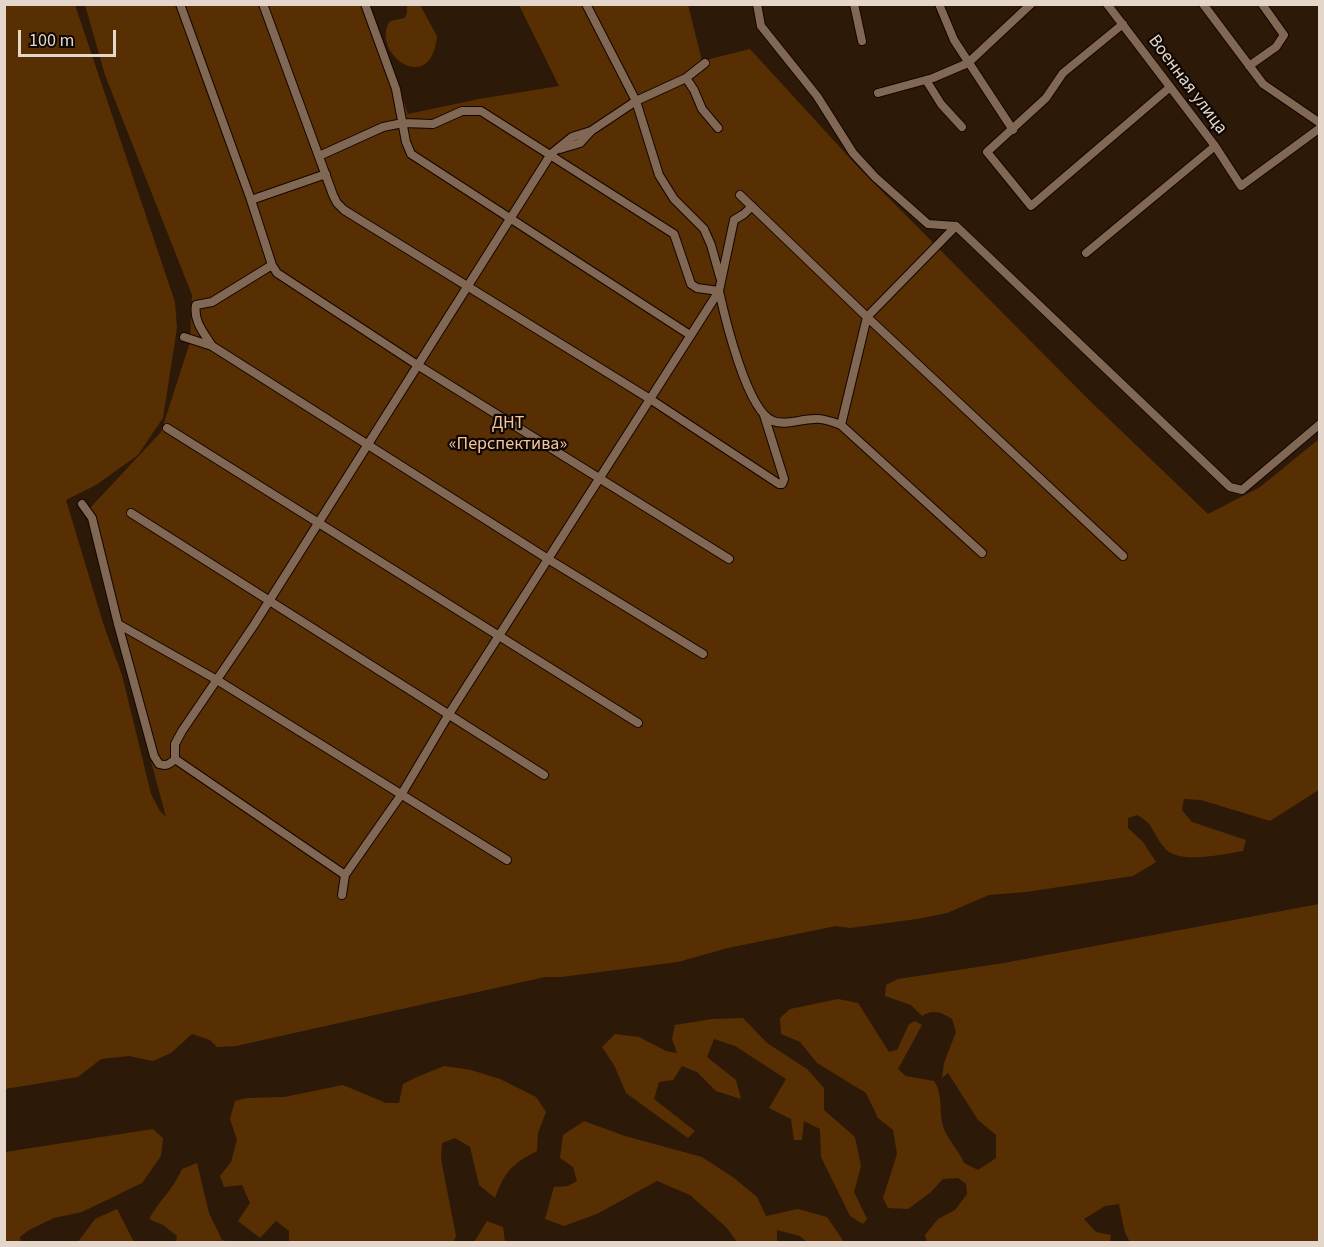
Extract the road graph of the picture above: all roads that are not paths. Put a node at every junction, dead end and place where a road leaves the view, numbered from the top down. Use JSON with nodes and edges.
{"nodes":[{"id":1,"x":180,"y":4,"type":"edge"},
{"id":2,"x":263,"y":4,"type":"edge"},
{"id":3,"x":365,"y":4,"type":"edge"},
{"id":4,"x":586,"y":4,"type":"edge"},
{"id":5,"x":757,"y":4,"type":"edge"},
{"id":6,"x":854,"y":4,"type":"edge"},
{"id":7,"x":939,"y":4,"type":"edge"},
{"id":8,"x":1031,"y":4,"type":"edge"},
{"id":9,"x":1107,"y":4,"type":"edge"},
{"id":10,"x":1203,"y":4,"type":"edge"},
{"id":11,"x":1262,"y":4,"type":"edge"},
{"id":12,"x":1123,"y":24,"type":"junction"},
{"id":13,"x":862,"y":41,"type":"dead end"},
{"id":14,"x":705,"y":63,"type":"dead end"},
{"id":15,"x":968,"y":63,"type":"junction"},
{"id":16,"x":1249,"y":66,"type":"junction"},
{"id":17,"x":686,"y":78,"type":"junction"},
{"id":18,"x":926,"y":80,"type":"junction"},
{"id":19,"x":1169,"y":88,"type":"junction"},
{"id":20,"x":878,"y":93,"type":"dead end"},
{"id":21,"x":636,"y":101,"type":"junction"},
{"id":22,"x":403,"y":123,"type":"junction"},
{"id":23,"x":1320,"y":126,"type":"edge"},
{"id":24,"x":718,"y":128,"type":"dead end"},
{"id":25,"x":962,"y":128,"type":"dead end"},
{"id":26,"x":1012,"y":130,"type":"junction"},
{"id":27,"x":1215,"y":146,"type":"junction"},
{"id":28,"x":551,"y":154,"type":"junction"},
{"id":29,"x":319,"y":156,"type":"junction"},
{"id":30,"x":326,"y":174,"type":"junction"},
{"id":31,"x":740,"y":195,"type":"dead end"},
{"id":32,"x":251,"y":200,"type":"junction"},
{"id":33,"x":752,"y":206,"type":"junction"},
{"id":34,"x":510,"y":220,"type":"junction"},
{"id":35,"x":956,"y":226,"type":"junction"},
{"id":36,"x":1086,"y":253,"type":"dead end"},
{"id":37,"x":272,"y":265,"type":"junction"},
{"id":38,"x":469,"y":287,"type":"junction"},
{"id":39,"x":720,"y":288,"type":"junction"},
{"id":40,"x":867,"y":316,"type":"junction"},
{"id":41,"x":690,"y":335,"type":"junction"},
{"id":42,"x":184,"y":337,"type":"dead end"},
{"id":43,"x":212,"y":346,"type":"junction"},
{"id":44,"x":419,"y":366,"type":"junction"},
{"id":45,"x":650,"y":399,"type":"junction"},
{"id":46,"x":765,"y":416,"type":"junction"},
{"id":47,"x":1320,"y":424,"type":"edge"},
{"id":48,"x":841,"y":425,"type":"junction"},
{"id":49,"x":167,"y":428,"type":"dead end"},
{"id":50,"x":369,"y":444,"type":"junction"},
{"id":51,"x":599,"y":478,"type":"junction"},
{"id":52,"x":82,"y":504,"type":"dead end"},
{"id":53,"x":131,"y":513,"type":"dead end"},
{"id":54,"x":319,"y":522,"type":"junction"},
{"id":55,"x":982,"y":553,"type":"dead end"},
{"id":56,"x":1123,"y":556,"type":"dead end"},
{"id":57,"x":548,"y":559,"type":"junction"},
{"id":58,"x":729,"y":559,"type":"dead end"},
{"id":59,"x":269,"y":601,"type":"junction"},
{"id":60,"x":118,"y":624,"type":"junction"},
{"id":61,"x":499,"y":635,"type":"junction"},
{"id":62,"x":703,"y":654,"type":"dead end"},
{"id":63,"x":217,"y":680,"type":"junction"},
{"id":64,"x":449,"y":714,"type":"junction"},
{"id":65,"x":638,"y":723,"type":"dead end"},
{"id":66,"x":175,"y":759,"type":"junction"},
{"id":67,"x":544,"y":775,"type":"dead end"},
{"id":68,"x":401,"y":795,"type":"junction"},
{"id":69,"x":507,"y":860,"type":"dead end"},
{"id":70,"x":345,"y":875,"type":"junction"},
{"id":71,"x":342,"y":895,"type":"dead end"}],
"edges":[{"from":1,"to":32,"type":"street"},
{"from":2,"to":29,"type":"street"},
{"from":3,"to":22,"type":"street"},
{"from":4,"to":21,"type":"street"},
{"from":5,"to":35,"type":"street"},
{"from":6,"to":13,"type":"street"},
{"from":7,"to":15,"type":"street"},
{"from":8,"to":15,"type":"street"},
{"from":9,"to":12,"type":"street","name":"Военная улица"},
{"from":10,"to":16,"type":"street"},
{"from":11,"to":16,"type":"street"},
{"from":12,"to":19,"type":"street","name":"Военная улица"},
{"from":12,"to":26,"type":"street"},
{"from":14,"to":17,"type":"street"},
{"from":15,"to":18,"type":"street"},
{"from":15,"to":26,"type":"street"},
{"from":16,"to":23,"type":"street"},
{"from":17,"to":21,"type":"street"},
{"from":17,"to":24,"type":"street"},
{"from":18,"to":20,"type":"street"},
{"from":18,"to":25,"type":"street"},
{"from":19,"to":26,"type":"street"},
{"from":19,"to":27,"type":"street","name":"Военная улица"},
{"from":21,"to":28,"type":"street"},
{"from":21,"to":39,"type":"street"},
{"from":22,"to":28,"type":"street"},
{"from":22,"to":29,"type":"street"},
{"from":22,"to":34,"type":"street"},
{"from":23,"to":27,"type":"street","name":"Военная улица"},
{"from":27,"to":36,"type":"street"},
{"from":28,"to":34,"type":"street"},
{"from":28,"to":39,"type":"street"},
{"from":29,"to":30,"type":"street"},
{"from":30,"to":32,"type":"street"},
{"from":30,"to":38,"type":"street"},
{"from":31,"to":33,"type":"street"},
{"from":32,"to":37,"type":"street"},
{"from":33,"to":39,"type":"street"},
{"from":33,"to":40,"type":"street"},
{"from":34,"to":38,"type":"street"},
{"from":34,"to":41,"type":"street"},
{"from":35,"to":40,"type":"street"},
{"from":35,"to":47,"type":"street"},
{"from":37,"to":43,"type":"street"},
{"from":37,"to":44,"type":"street"},
{"from":38,"to":44,"type":"street"},
{"from":38,"to":45,"type":"street"},
{"from":39,"to":41,"type":"street"},
{"from":39,"to":46,"type":"street"},
{"from":40,"to":48,"type":"street"},
{"from":40,"to":56,"type":"street"},
{"from":41,"to":45,"type":"street"},
{"from":42,"to":43,"type":"street"},
{"from":43,"to":50,"type":"street"},
{"from":44,"to":50,"type":"street"},
{"from":44,"to":51,"type":"street"},
{"from":45,"to":46,"type":"street"},
{"from":45,"to":51,"type":"street"},
{"from":46,"to":48,"type":"street"},
{"from":48,"to":55,"type":"street"},
{"from":49,"to":54,"type":"street"},
{"from":50,"to":54,"type":"street"},
{"from":50,"to":57,"type":"street"},
{"from":51,"to":57,"type":"street"},
{"from":51,"to":58,"type":"street"},
{"from":52,"to":60,"type":"street"},
{"from":53,"to":59,"type":"street"},
{"from":54,"to":59,"type":"street"},
{"from":54,"to":61,"type":"street"},
{"from":57,"to":61,"type":"street"},
{"from":57,"to":62,"type":"street"},
{"from":59,"to":63,"type":"street"},
{"from":59,"to":64,"type":"street"},
{"from":60,"to":63,"type":"street"},
{"from":60,"to":66,"type":"street"},
{"from":61,"to":64,"type":"street"},
{"from":61,"to":65,"type":"street"},
{"from":63,"to":66,"type":"street"},
{"from":63,"to":68,"type":"street"},
{"from":64,"to":67,"type":"street"},
{"from":64,"to":68,"type":"street"},
{"from":66,"to":70,"type":"street"},
{"from":68,"to":69,"type":"street"},
{"from":68,"to":70,"type":"street"},
{"from":70,"to":71,"type":"street"}]}
